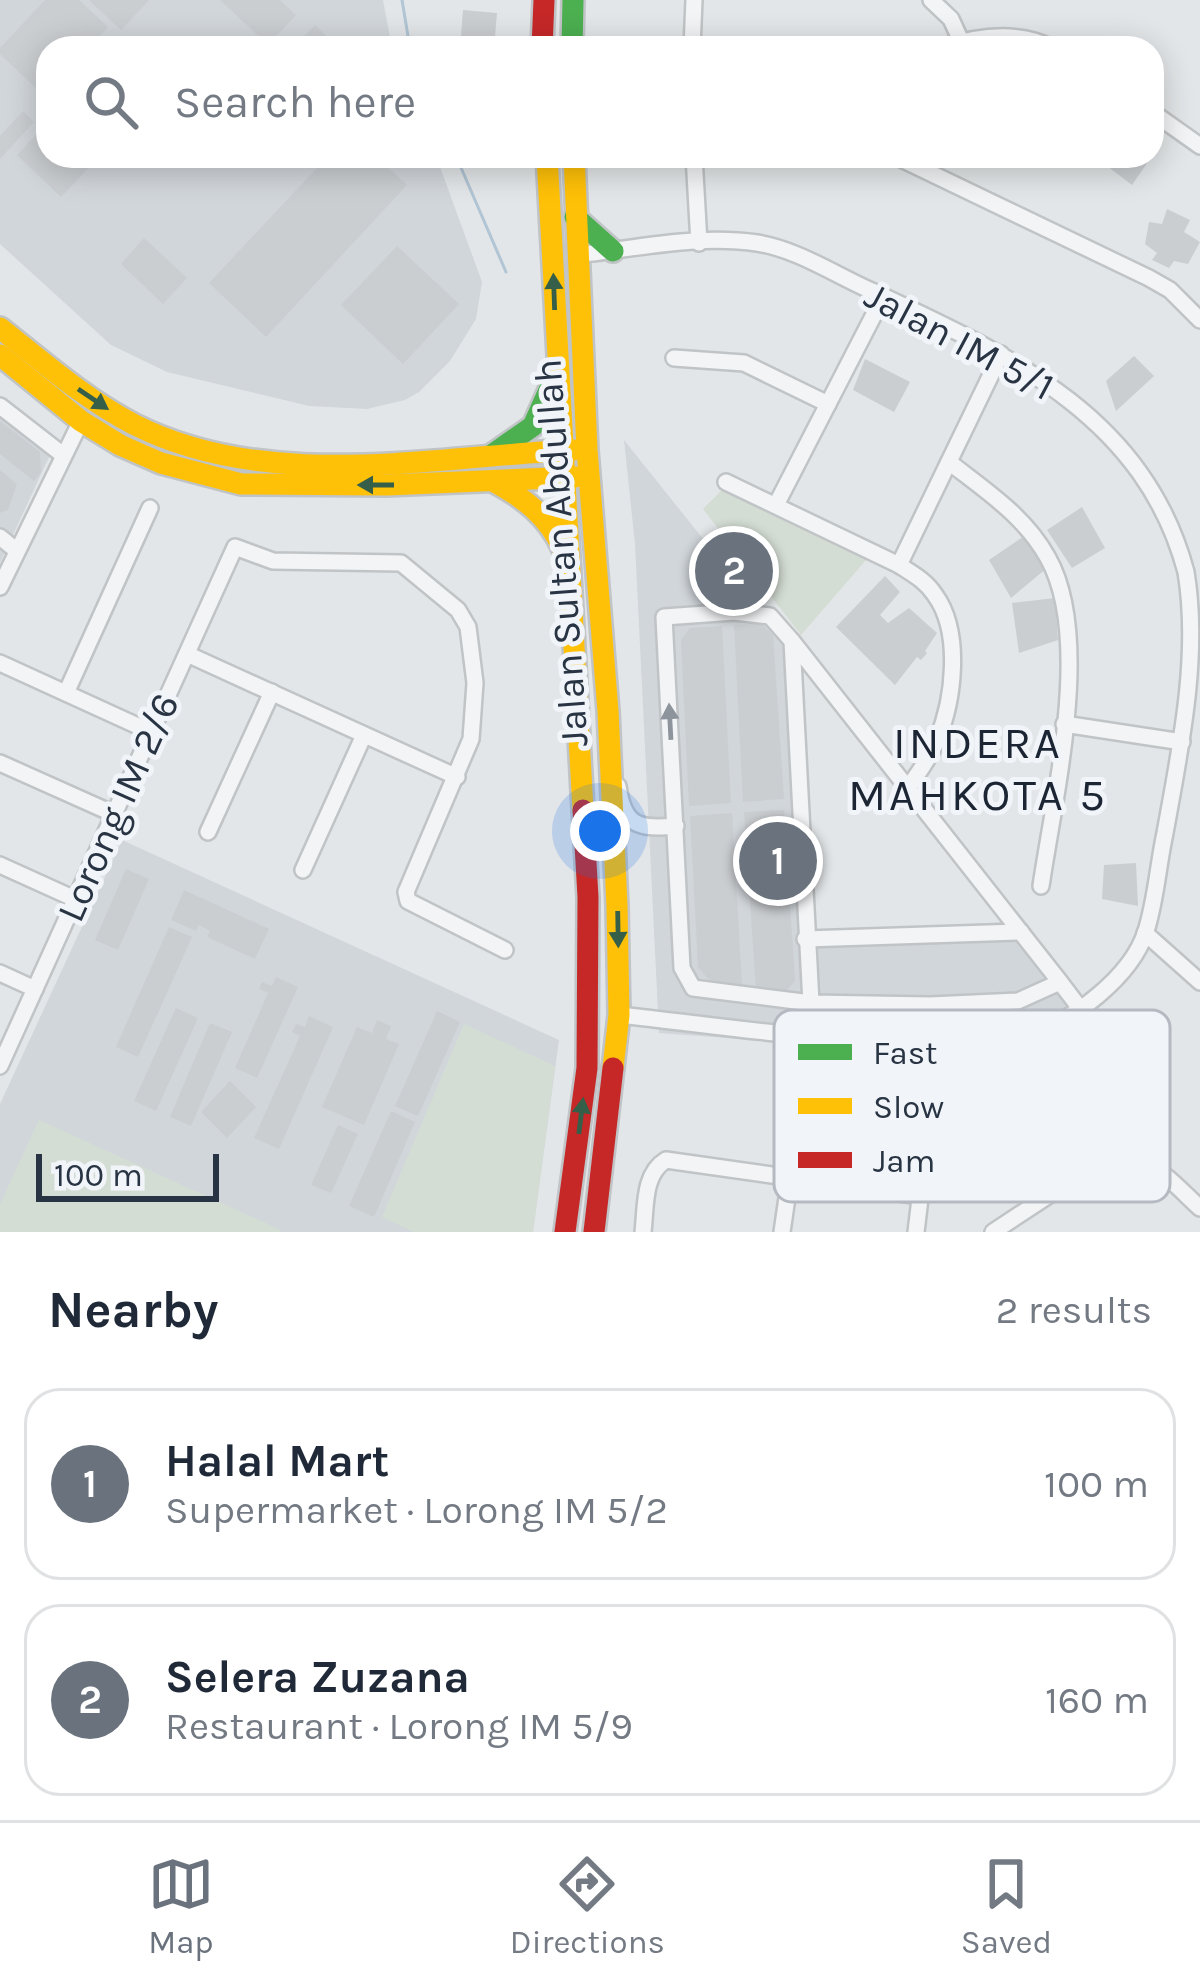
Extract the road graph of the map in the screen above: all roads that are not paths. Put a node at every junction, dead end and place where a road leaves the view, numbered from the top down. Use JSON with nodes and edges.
{"nodes":[{"id":1,"x":544,"y":0,"type":"edge"},
{"id":2,"x":573,"y":0,"type":"edge"},
{"id":3,"x":694,"y":0,"type":"edge"},
{"id":4,"x":931,"y":0,"type":"edge"},
{"id":5,"x":542,"y":36,"type":"edge"},
{"id":6,"x":572,"y":36,"type":"edge"},
{"id":7,"x":692,"y":36,"type":"edge"},
{"id":8,"x":959,"y":36,"type":"edge"},
{"id":9,"x":1164,"y":120,"type":"edge"},
{"id":10,"x":1200,"y":146,"type":"edge"},
{"id":11,"x":548,"y":168,"type":"edge"},
{"id":12,"x":574,"y":168,"type":"edge"},
{"id":13,"x":695,"y":168,"type":"edge"},
{"id":14,"x":920,"y":168,"type":"edge"},
{"id":15,"x":575,"y":218,"type":"junction"},
{"id":16,"x":699,"y":243,"type":"junction"},
{"id":17,"x":613,"y":251,"type":"junction"},
{"id":18,"x":576,"y":255,"type":"junction"},
{"id":19,"x":883,"y":297,"type":"junction"},
{"id":20,"x":1200,"y":320,"type":"edge"},
{"id":21,"x":0,"y":328,"type":"edge"},
{"id":22,"x":1001,"y":354,"type":"junction"},
{"id":23,"x":0,"y":355,"type":"edge"},
{"id":24,"x":674,"y":358,"type":"dead end"},
{"id":25,"x":557,"y":370,"type":"junction"},
{"id":26,"x":828,"y":404,"type":"junction"},
{"id":27,"x":0,"y":406,"type":"edge"},
{"id":28,"x":81,"y":421,"type":"junction"},
{"id":29,"x":575,"y":451,"type":"junction"},
{"id":30,"x":64,"y":454,"type":"junction"},
{"id":31,"x":487,"y":457,"type":"junction"},
{"id":32,"x":949,"y":462,"type":"junction"},
{"id":33,"x":576,"y":477,"type":"junction"},
{"id":34,"x":493,"y":481,"type":"junction"},
{"id":35,"x":726,"y":482,"type":"dead end"},
{"id":36,"x":776,"y":505,"type":"junction"},
{"id":37,"x":149,"y":508,"type":"dead end"},
{"id":38,"x":0,"y":537,"type":"edge"},
{"id":39,"x":17,"y":551,"type":"junction"},
{"id":40,"x":899,"y":566,"type":"junction"},
{"id":41,"x":568,"y":567,"type":"junction"},
{"id":42,"x":1193,"y":573,"type":"edge"},
{"id":43,"x":0,"y":587,"type":"edge"},
{"id":44,"x":792,"y":641,"type":"junction"},
{"id":45,"x":187,"y":654,"type":"junction"},
{"id":46,"x":0,"y":663,"type":"edge"},
{"id":47,"x":272,"y":692,"type":"junction"},
{"id":48,"x":66,"y":693,"type":"junction"},
{"id":49,"x":608,"y":711,"type":"junction"},
{"id":50,"x":1064,"y":724,"type":"junction"},
{"id":51,"x":151,"y":732,"type":"junction"},
{"id":52,"x":364,"y":734,"type":"junction"},
{"id":53,"x":1182,"y":742,"type":"junction"},
{"id":54,"x":0,"y":763,"type":"edge"},
{"id":55,"x":457,"y":777,"type":"junction"},
{"id":56,"x":908,"y":788,"type":"junction"},
{"id":57,"x":114,"y":814,"type":"junction"},
{"id":58,"x":676,"y":826,"type":"junction"},
{"id":59,"x":208,"y":832,"type":"dead end"},
{"id":60,"x":0,"y":865,"type":"edge"},
{"id":61,"x":303,"y":870,"type":"dead end"},
{"id":62,"x":1041,"y":886,"type":"dead end"},
{"id":63,"x":75,"y":899,"type":"junction"},
{"id":64,"x":1021,"y":932,"type":"junction"},
{"id":65,"x":1145,"y":934,"type":"junction"},
{"id":66,"x":805,"y":939,"type":"junction"},
{"id":67,"x":505,"y":950,"type":"dead end"},
{"id":68,"x":0,"y":973,"type":"edge"},
{"id":69,"x":1060,"y":982,"type":"junction"},
{"id":70,"x":1200,"y":982,"type":"edge"},
{"id":71,"x":35,"y":989,"type":"junction"},
{"id":72,"x":811,"y":1003,"type":"junction"},
{"id":73,"x":1079,"y":1007,"type":"junction"},
{"id":74,"x":1074,"y":1010,"type":"edge"},
{"id":75,"x":619,"y":1015,"type":"junction"},
{"id":76,"x":774,"y":1031,"type":"edge"},
{"id":77,"x":0,"y":1066,"type":"edge"},
{"id":78,"x":774,"y":1175,"type":"edge"},
{"id":79,"x":1170,"y":1180,"type":"edge"},
{"id":80,"x":786,"y":1202,"type":"edge"},
{"id":81,"x":919,"y":1202,"type":"edge"},
{"id":82,"x":1039,"y":1202,"type":"edge"},
{"id":83,"x":1200,"y":1208,"type":"edge"},
{"id":84,"x":566,"y":1232,"type":"edge"},
{"id":85,"x":594,"y":1232,"type":"edge"},
{"id":86,"x":643,"y":1232,"type":"edge"},
{"id":87,"x":782,"y":1232,"type":"edge"},
{"id":88,"x":916,"y":1232,"type":"edge"},
{"id":89,"x":993,"y":1232,"type":"edge"}],
"edges":[{"from":1,"to":5,"type":"main road"},
{"from":2,"to":6,"type":"main road"},
{"from":3,"to":7,"type":"street"},
{"from":4,"to":8,"type":"street"},
{"from":9,"to":10,"type":"street"},
{"from":25,"to":11,"type":"main road","name":"Jalan Sultan Abdullah","one_way":true},
{"from":12,"to":15,"type":"main road","name":"Jalan Sultan Abdullah"},
{"from":13,"to":16,"type":"street"},
{"from":14,"to":20,"type":"street"},
{"from":15,"to":17,"type":"main road"},
{"from":15,"to":18,"type":"main road","name":"Jalan Sultan Abdullah"},
{"from":16,"to":17,"type":"street","name":"Jalan IM 5/1"},
{"from":16,"to":19,"type":"street","name":"Jalan IM 5/1"},
{"from":17,"to":18,"type":"street","name":"Jalan IM 5/1"},
{"from":18,"to":29,"type":"main road","name":"Jalan Sultan Abdullah"},
{"from":19,"to":22,"type":"street","name":"Jalan IM 5/1"},
{"from":19,"to":26,"type":"street"},
{"from":21,"to":31,"type":"main road","one_way":true},
{"from":22,"to":32,"type":"street"},
{"from":22,"to":42,"type":"street","name":"Jalan IM 5/1"},
{"from":23,"to":28,"type":"main road"},
{"from":24,"to":26,"type":"street"},
{"from":25,"to":29,"type":"main road","name":"Jalan Sultan Abdullah"},
{"from":25,"to":31,"type":"main road"},
{"from":26,"to":36,"type":"street"},
{"from":27,"to":30,"type":"street"},
{"from":28,"to":30,"type":"street"},
{"from":34,"to":28,"type":"main road","one_way":true},
{"from":29,"to":31,"type":"main road"},
{"from":29,"to":33,"type":"main road","name":"Jalan Sultan Abdullah"},
{"from":30,"to":39,"type":"street"},
{"from":32,"to":40,"type":"street"},
{"from":32,"to":50,"type":"street"},
{"from":33,"to":34,"type":"main road"},
{"from":33,"to":41,"type":"main road","name":"Jalan Sultan Abdullah"},
{"from":33,"to":49,"type":"main road","name":"Jalan Sultan Abdullah"},
{"from":34,"to":41,"type":"main road"},
{"from":35,"to":36,"type":"street"},
{"from":36,"to":40,"type":"street"},
{"from":37,"to":48,"type":"street"},
{"from":38,"to":39,"type":"street"},
{"from":39,"to":43,"type":"street"},
{"from":40,"to":56,"type":"street"},
{"from":84,"to":41,"type":"main road","name":"Jalan Sultan Abdullah","one_way":true},
{"from":42,"to":53,"type":"street","name":"Jalan IM 5/1"},
{"from":44,"to":56,"type":"street"},
{"from":58,"to":44,"type":"street","one_way":true},
{"from":44,"to":66,"type":"street"},
{"from":45,"to":47,"type":"street"},
{"from":45,"to":51,"type":"street","name":"Lorong IM 2/6"},
{"from":45,"to":55,"type":"street","name":"Lorong IM 2/6"},
{"from":46,"to":48,"type":"street"},
{"from":47,"to":52,"type":"street"},
{"from":47,"to":59,"type":"street"},
{"from":48,"to":51,"type":"street"},
{"from":49,"to":58,"type":"street"},
{"from":49,"to":75,"type":"main road","name":"Jalan Sultan Abdullah","one_way":true},
{"from":50,"to":53,"type":"street"},
{"from":50,"to":62,"type":"street"},
{"from":51,"to":57,"type":"street","name":"Lorong IM 2/6"},
{"from":52,"to":55,"type":"street"},
{"from":52,"to":61,"type":"street"},
{"from":53,"to":65,"type":"street","name":"Jalan IM 5/1"},
{"from":54,"to":57,"type":"street"},
{"from":55,"to":67,"type":"street"},
{"from":56,"to":64,"type":"street"},
{"from":57,"to":63,"type":"street","name":"Lorong IM 2/6"},
{"from":58,"to":72,"type":"street"},
{"from":60,"to":63,"type":"street"},
{"from":63,"to":71,"type":"street","name":"Lorong IM 2/6"},
{"from":64,"to":66,"type":"street"},
{"from":64,"to":69,"type":"street"},
{"from":65,"to":70,"type":"street"},
{"from":65,"to":73,"type":"street","name":"Jalan IM 5/1"},
{"from":66,"to":72,"type":"street"},
{"from":68,"to":71,"type":"street"},
{"from":69,"to":72,"type":"street"},
{"from":69,"to":73,"type":"street"},
{"from":71,"to":77,"type":"street","name":"Lorong IM 2/6"},
{"from":73,"to":74,"type":"street","name":"Jalan IM 5/1"},
{"from":75,"to":76,"type":"street","name":"Jalan IM 5/1"},
{"from":75,"to":85,"type":"main road","name":"Jalan Sultan Abdullah"},
{"from":78,"to":86,"type":"street"},
{"from":79,"to":83,"type":"street"},
{"from":80,"to":87,"type":"street"},
{"from":81,"to":88,"type":"street"},
{"from":82,"to":89,"type":"street"}]}
